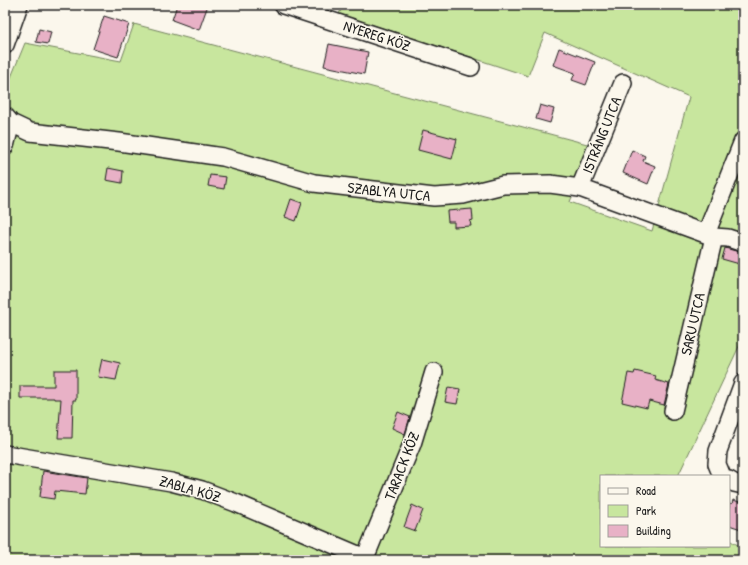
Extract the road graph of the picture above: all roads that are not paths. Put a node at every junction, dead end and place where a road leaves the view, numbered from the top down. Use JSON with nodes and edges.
{"nodes":[{"id":1,"x":19,"y":5,"type":"edge"},
{"id":2,"x":283,"y":5,"type":"edge"},
{"id":3,"x":5,"y":45,"type":"edge"},
{"id":4,"x":471,"y":67,"type":"dead end"},
{"id":5,"x":623,"y":83,"type":"dead end"},
{"id":6,"x":8,"y":120,"type":"edge"},
{"id":7,"x":743,"y":141,"type":"edge"},
{"id":8,"x":5,"y":146,"type":"edge"},
{"id":9,"x":580,"y":188,"type":"junction"},
{"id":10,"x":710,"y":235,"type":"junction"},
{"id":11,"x":743,"y":243,"type":"edge"},
{"id":12,"x":434,"y":372,"type":"dead end"},
{"id":13,"x":743,"y":383,"type":"edge"},
{"id":14,"x":673,"y":411,"type":"dead end"},
{"id":15,"x":5,"y":454,"type":"edge"},
{"id":16,"x":722,"y":475,"type":"edge"},
{"id":17,"x":730,"y":481,"type":"edge"},
{"id":18,"x":743,"y":485,"type":"edge"},
{"id":19,"x":365,"y":558,"type":"joint"}],
"edges":[{"from":1,"to":3,"type":"street"},
{"from":2,"to":4,"type":"street","name":"NYEREG KÖZ"},
{"from":5,"to":9,"type":"street","name":"ISTRÁNG UTCA"},
{"from":6,"to":8,"type":"street"},
{"from":6,"to":9,"type":"street","name":"SZABLYA UTCA"},
{"from":7,"to":10,"type":"street","name":"SARU UTCA"},
{"from":9,"to":10,"type":"street","name":"SZABLYA UTCA"},
{"from":10,"to":11,"type":"street","name":"SZABLYA UTCA"},
{"from":10,"to":14,"type":"street","name":"SARU UTCA"},
{"from":12,"to":19,"type":"street","name":"TARACK KÖZ"},
{"from":13,"to":16,"type":"street"},
{"from":15,"to":19,"type":"street","name":"ZABLA KÖZ"},
{"from":17,"to":18,"type":"street"}]}
